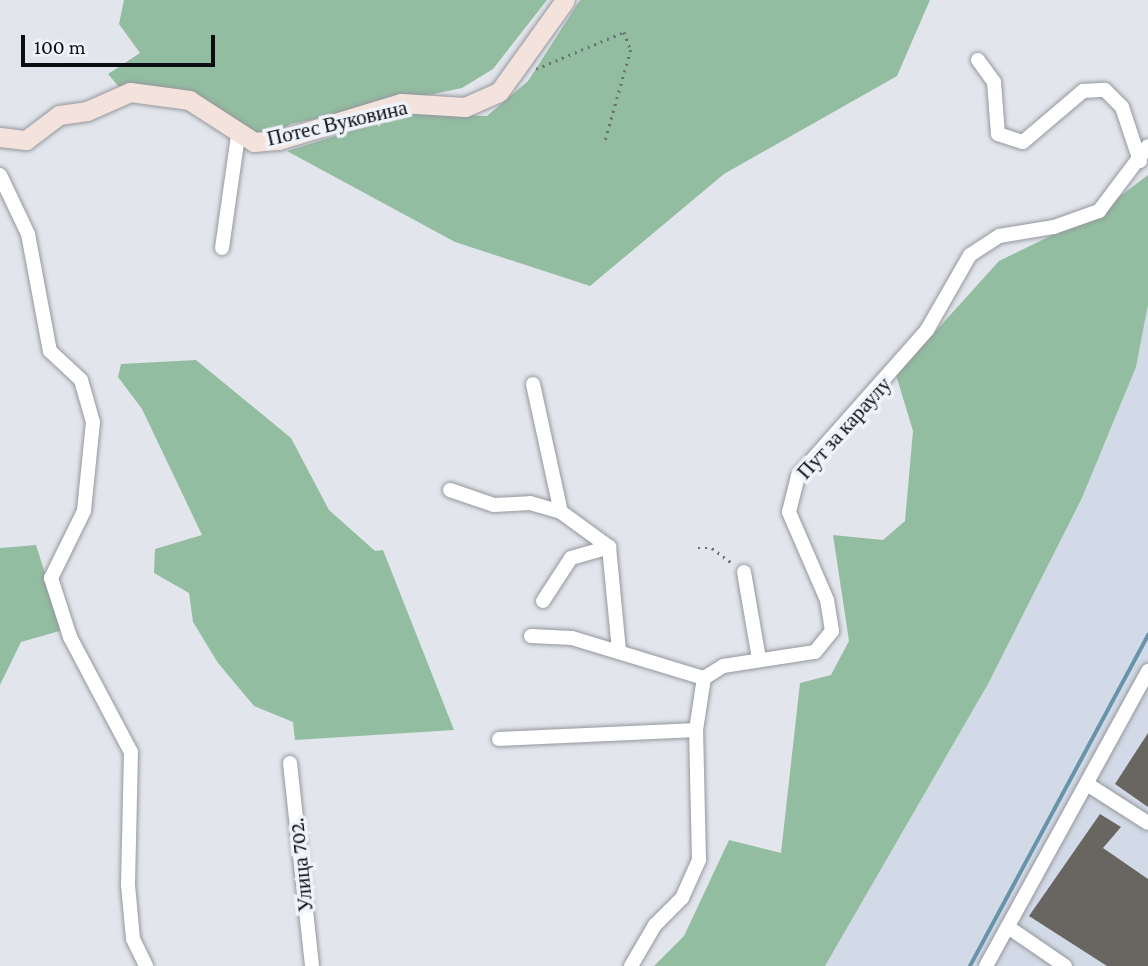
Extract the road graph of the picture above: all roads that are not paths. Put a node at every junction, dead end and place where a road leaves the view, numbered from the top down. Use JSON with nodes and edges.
{"nodes":[{"id":1,"x":565,"y":0,"type":"edge"},
{"id":2,"x":978,"y":60,"type":"dead end"},
{"id":3,"x":238,"y":135,"type":"junction"},
{"id":4,"x":0,"y":137,"type":"edge"},
{"id":5,"x":1148,"y":146,"type":"edge"},
{"id":6,"x":1140,"y":162,"type":"junction"},
{"id":7,"x":0,"y":174,"type":"edge"},
{"id":8,"x":222,"y":248,"type":"dead end"},
{"id":9,"x":533,"y":384,"type":"dead end"},
{"id":10,"x":450,"y":490,"type":"dead end"},
{"id":11,"x":561,"y":512,"type":"junction"},
{"id":12,"x":609,"y":547,"type":"junction"},
{"id":13,"x":744,"y":572,"type":"road end"},
{"id":14,"x":543,"y":601,"type":"dead end"},
{"id":15,"x":531,"y":636,"type":"dead end"},
{"id":16,"x":619,"y":651,"type":"junction"},
{"id":17,"x":759,"y":659,"type":"junction"},
{"id":18,"x":1148,"y":671,"type":"edge"},
{"id":19,"x":704,"y":678,"type":"junction"},
{"id":20,"x":696,"y":730,"type":"junction"},
{"id":21,"x":499,"y":739,"type":"dead end"},
{"id":22,"x":290,"y":763,"type":"dead end"},
{"id":23,"x":1087,"y":784,"type":"junction"},
{"id":24,"x":1148,"y":823,"type":"edge"},
{"id":25,"x":1008,"y":927,"type":"junction"},
{"id":26,"x":146,"y":966,"type":"edge"},
{"id":27,"x":312,"y":966,"type":"edge"},
{"id":28,"x":631,"y":966,"type":"edge"},
{"id":29,"x":986,"y":966,"type":"edge"},
{"id":30,"x":1065,"y":966,"type":"edge"}],
"edges":[{"from":1,"to":3,"type":"main road","name":"Потес Вуковина"},
{"from":2,"to":6,"type":"street"},
{"from":3,"to":4,"type":"main road","name":"Потес Вуковина"},
{"from":3,"to":8,"type":"street"},
{"from":5,"to":6,"type":"street","name":"Пут за караулу"},
{"from":6,"to":17,"type":"street","name":"Пут за караулу"},
{"from":7,"to":26,"type":"street"},
{"from":9,"to":11,"type":"street"},
{"from":10,"to":11,"type":"street"},
{"from":11,"to":12,"type":"street"},
{"from":12,"to":14,"type":"street"},
{"from":12,"to":16,"type":"street"},
{"from":13,"to":17,"type":"street"},
{"from":15,"to":16,"type":"street"},
{"from":16,"to":19,"type":"street"},
{"from":17,"to":19,"type":"street","name":"Пут за караулу"},
{"from":18,"to":23,"type":"street"},
{"from":19,"to":20,"type":"street"},
{"from":20,"to":21,"type":"street"},
{"from":20,"to":28,"type":"street"},
{"from":22,"to":27,"type":"street","name":"Улица 702."},
{"from":23,"to":24,"type":"street"},
{"from":23,"to":25,"type":"street"},
{"from":25,"to":29,"type":"street"},
{"from":25,"to":30,"type":"street"}]}
